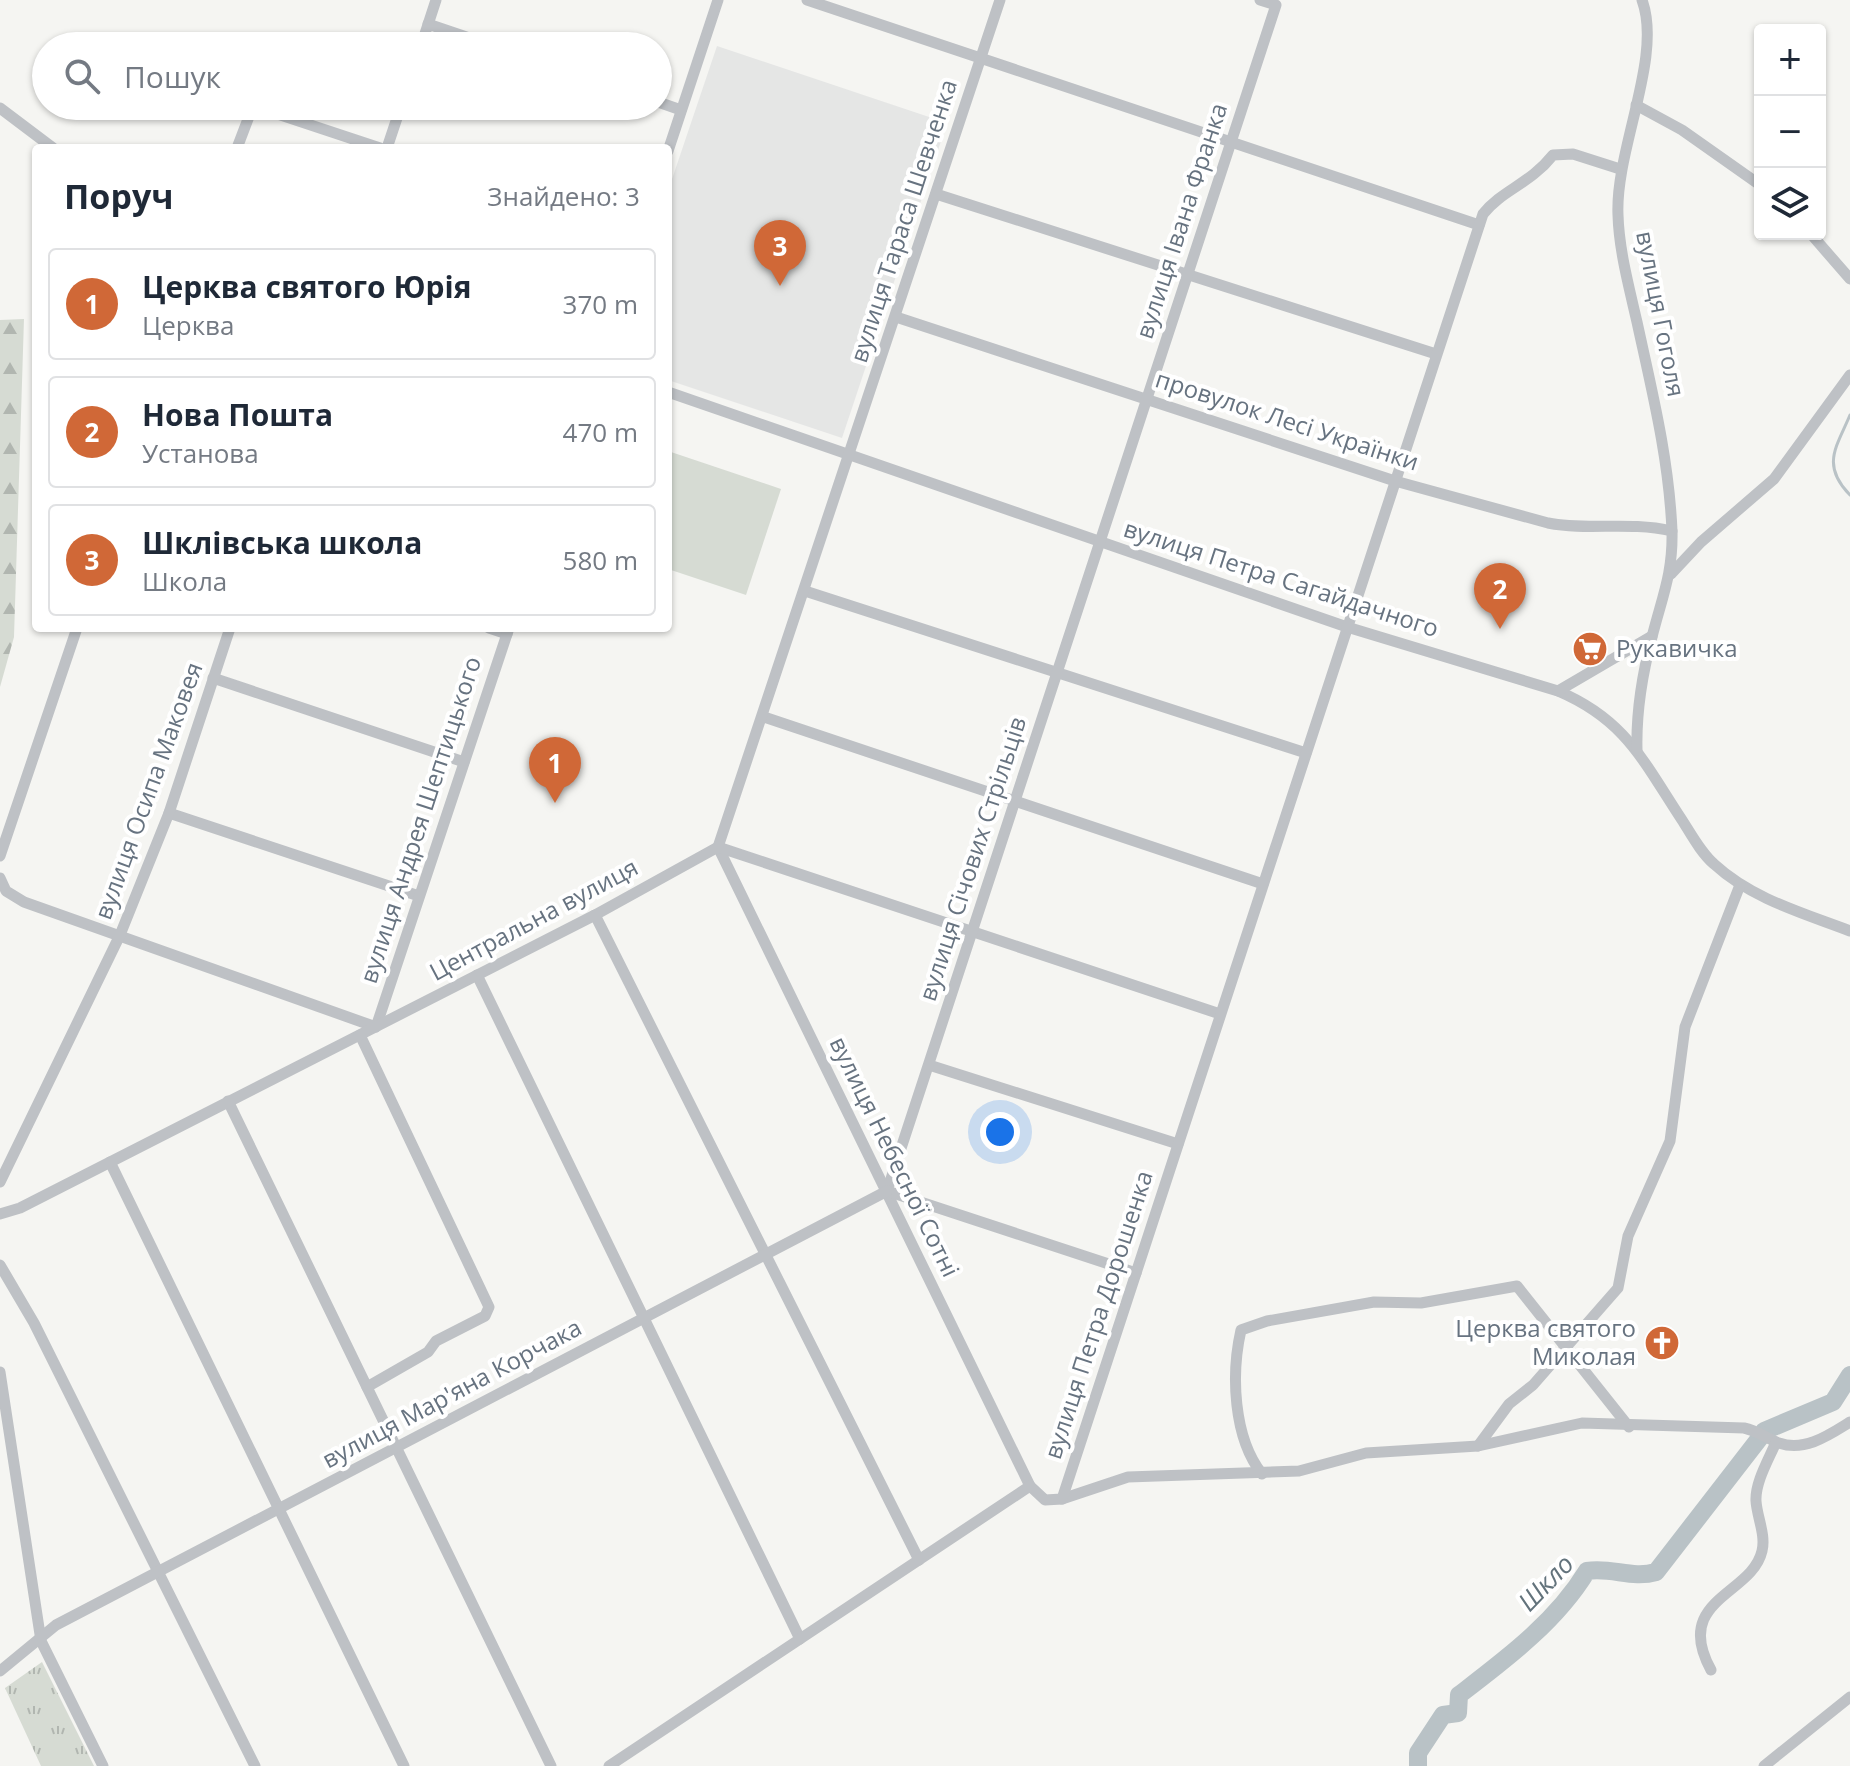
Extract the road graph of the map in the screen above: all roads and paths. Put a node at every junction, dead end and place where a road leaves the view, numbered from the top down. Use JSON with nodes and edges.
{"nodes":[{"id":1,"x":436,"y":0,"type":"edge"},
{"id":2,"x":718,"y":0,"type":"edge"},
{"id":3,"x":807,"y":0,"type":"edge"},
{"id":4,"x":1000,"y":0,"type":"edge"},
{"id":5,"x":1260,"y":0,"type":"edge"},
{"id":6,"x":1642,"y":0,"type":"edge"},
{"id":7,"x":1649,"y":0,"type":"edge"},
{"id":8,"x":1647,"y":14,"type":"junction"},
{"id":9,"x":428,"y":24,"type":"junction"},
{"id":10,"x":425,"y":32,"type":"edge"},
{"id":11,"x":452,"y":32,"type":"edge"},
{"id":12,"x":981,"y":58,"type":"junction"},
{"id":13,"x":1636,"y":105,"type":"junction"},
{"id":14,"x":672,"y":107,"type":"edge"},
{"id":15,"x":0,"y":108,"type":"edge"},
{"id":16,"x":681,"y":110,"type":"junction"},
{"id":17,"x":248,"y":120,"type":"edge"},
{"id":18,"x":295,"y":120,"type":"edge"},
{"id":19,"x":396,"y":120,"type":"edge"},
{"id":20,"x":1231,"y":142,"type":"junction"},
{"id":21,"x":48,"y":144,"type":"edge"},
{"id":22,"x":239,"y":144,"type":"edge"},
{"id":23,"x":368,"y":144,"type":"edge"},
{"id":24,"x":388,"y":144,"type":"edge"},
{"id":25,"x":670,"y":144,"type":"edge"},
{"id":26,"x":1620,"y":169,"type":"junction"},
{"id":27,"x":1754,"y":181,"type":"edge"},
{"id":28,"x":936,"y":194,"type":"junction"},
{"id":29,"x":1479,"y":225,"type":"junction"},
{"id":30,"x":1816,"y":240,"type":"edge"},
{"id":31,"x":1188,"y":274,"type":"junction"},
{"id":32,"x":1850,"y":279,"type":"edge"},
{"id":33,"x":896,"y":317,"type":"junction"},
{"id":34,"x":1436,"y":354,"type":"junction"},
{"id":35,"x":1849,"y":371,"type":"edge"},
{"id":36,"x":672,"y":393,"type":"edge"},
{"id":37,"x":1147,"y":399,"type":"junction"},
{"id":38,"x":851,"y":455,"type":"junction"},
{"id":39,"x":1395,"y":481,"type":"junction"},
{"id":40,"x":1672,"y":531,"type":"junction"},
{"id":41,"x":1100,"y":541,"type":"junction"},
{"id":42,"x":1671,"y":574,"type":"junction"},
{"id":43,"x":805,"y":591,"type":"junction"},
{"id":44,"x":1347,"y":627,"type":"junction"},
{"id":45,"x":76,"y":632,"type":"edge"},
{"id":46,"x":229,"y":632,"type":"edge"},
{"id":47,"x":508,"y":632,"type":"edge"},
{"id":48,"x":1652,"y":636,"type":"junction"},
{"id":49,"x":1057,"y":672,"type":"junction"},
{"id":50,"x":213,"y":678,"type":"junction"},
{"id":51,"x":1558,"y":691,"type":"junction"},
{"id":52,"x":764,"y":717,"type":"junction"},
{"id":53,"x":1637,"y":751,"type":"junction"},
{"id":54,"x":1306,"y":753,"type":"junction"},
{"id":55,"x":464,"y":762,"type":"junction"},
{"id":56,"x":1015,"y":801,"type":"junction"},
{"id":57,"x":169,"y":813,"type":"junction"},
{"id":58,"x":718,"y":847,"type":"junction"},
{"id":59,"x":0,"y":856,"type":"edge"},
{"id":60,"x":0,"y":878,"type":"edge"},
{"id":61,"x":1263,"y":884,"type":"junction"},
{"id":62,"x":1740,"y":885,"type":"junction"},
{"id":63,"x":419,"y":896,"type":"junction"},
{"id":64,"x":595,"y":915,"type":"junction"},
{"id":65,"x":1850,"y":931,"type":"edge"},
{"id":66,"x":972,"y":933,"type":"junction"},
{"id":67,"x":120,"y":935,"type":"junction"},
{"id":68,"x":477,"y":975,"type":"junction"},
{"id":69,"x":1220,"y":1014,"type":"junction"},
{"id":70,"x":376,"y":1027,"type":"junction"},
{"id":71,"x":360,"y":1035,"type":"junction"},
{"id":72,"x":929,"y":1065,"type":"junction"},
{"id":73,"x":228,"y":1101,"type":"junction"},
{"id":74,"x":1178,"y":1144,"type":"junction"},
{"id":75,"x":110,"y":1162,"type":"junction"},
{"id":76,"x":0,"y":1182,"type":"edge"},
{"id":77,"x":887,"y":1191,"type":"junction"},
{"id":78,"x":0,"y":1214,"type":"edge"},
{"id":79,"x":765,"y":1255,"type":"junction"},
{"id":80,"x":0,"y":1265,"type":"edge"},
{"id":81,"x":1136,"y":1273,"type":"junction"},
{"id":82,"x":644,"y":1318,"type":"junction"},
{"id":83,"x":1566,"y":1347,"type":"junction"},
{"id":84,"x":0,"y":1372,"type":"edge"},
{"id":85,"x":367,"y":1387,"type":"junction"},
{"id":86,"x":1850,"y":1422,"type":"edge"},
{"id":87,"x":1629,"y":1427,"type":"junction"},
{"id":88,"x":1776,"y":1442,"type":"junction"},
{"id":89,"x":1478,"y":1446,"type":"junction"},
{"id":90,"x":396,"y":1447,"type":"junction"},
{"id":91,"x":1262,"y":1474,"type":"junction"},
{"id":92,"x":1030,"y":1486,"type":"junction"},
{"id":93,"x":1062,"y":1499,"type":"junction"},
{"id":94,"x":279,"y":1509,"type":"junction"},
{"id":95,"x":919,"y":1560,"type":"junction"},
{"id":96,"x":158,"y":1572,"type":"junction"},
{"id":97,"x":800,"y":1639,"type":"junction"},
{"id":98,"x":41,"y":1641,"type":"junction"},
{"id":99,"x":1711,"y":1670,"type":"dead end"},
{"id":100,"x":0,"y":1671,"type":"edge"},
{"id":101,"x":1850,"y":1697,"type":"edge"},
{"id":102,"x":103,"y":1766,"type":"edge"},
{"id":103,"x":255,"y":1766,"type":"edge"},
{"id":104,"x":404,"y":1766,"type":"edge"},
{"id":105,"x":551,"y":1766,"type":"edge"},
{"id":106,"x":609,"y":1766,"type":"edge"},
{"id":107,"x":1764,"y":1766,"type":"edge"}],
"edges":[{"from":1,"to":9,"type":"street"},
{"from":2,"to":16,"type":"street"},
{"from":3,"to":12,"type":"street"},
{"from":4,"to":12,"type":"street","name":"вулиця Тараса Шевченка"},
{"from":5,"to":20,"type":"street","name":"вулиця Івана Франка"},
{"from":6,"to":8,"type":"street","name":"вулиця Гоголя"},
{"from":7,"to":8,"type":"street"},
{"from":8,"to":13,"type":"street","name":"вулиця Гоголя"},
{"from":9,"to":10,"type":"street"},
{"from":9,"to":11,"type":"street"},
{"from":12,"to":20,"type":"street"},
{"from":12,"to":28,"type":"street","name":"вулиця Тараса Шевченка"},
{"from":13,"to":26,"type":"street","name":"вулиця Гоголя"},
{"from":13,"to":27,"type":"street"},
{"from":14,"to":16,"type":"street"},
{"from":15,"to":21,"type":"street"},
{"from":16,"to":25,"type":"street"},
{"from":17,"to":22,"type":"street"},
{"from":18,"to":23,"type":"street"},
{"from":19,"to":24,"type":"street"},
{"from":20,"to":29,"type":"street"},
{"from":20,"to":31,"type":"street","name":"вулиця Івана Франка"},
{"from":26,"to":29,"type":"street"},
{"from":26,"to":40,"type":"street","name":"вулиця Гоголя"},
{"from":28,"to":31,"type":"street"},
{"from":28,"to":33,"type":"street","name":"вулиця Тараса Шевченка"},
{"from":29,"to":34,"type":"street","name":"вулиця Петра Дорошенка"},
{"from":30,"to":32,"type":"street"},
{"from":31,"to":34,"type":"street"},
{"from":31,"to":37,"type":"street","name":"вулиця Івана Франка"},
{"from":33,"to":37,"type":"street","name":"провулок Лесі Українки"},
{"from":33,"to":38,"type":"street","name":"вулиця Тараса Шевченка"},
{"from":34,"to":39,"type":"street","name":"вулиця Петра Дорошенка"},
{"from":35,"to":42,"type":"street"},
{"from":36,"to":38,"type":"street","name":"вулиця Петра Сагайдачного"},
{"from":37,"to":39,"type":"street","name":"провулок Лесі Українки"},
{"from":37,"to":41,"type":"street","name":"вулиця Івана Франка"},
{"from":38,"to":41,"type":"street","name":"вулиця Петра Сагайдачного"},
{"from":38,"to":43,"type":"street"},
{"from":39,"to":40,"type":"street","name":"провулок Лесі Українки"},
{"from":39,"to":44,"type":"street","name":"вулиця Петра Дорошенка"},
{"from":40,"to":42,"type":"street","name":"вулиця Гоголя"},
{"from":41,"to":44,"type":"street","name":"вулиця Петра Сагайдачного"},
{"from":41,"to":49,"type":"street","name":"вулиця Січових Стрільців"},
{"from":42,"to":48,"type":"street","name":"вулиця Гоголя"},
{"from":43,"to":49,"type":"street"},
{"from":43,"to":52,"type":"street"},
{"from":44,"to":51,"type":"street","name":"вулиця Петра Сагайдачного"},
{"from":44,"to":54,"type":"street","name":"вулиця Петра Дорошенка"},
{"from":45,"to":59,"type":"street"},
{"from":46,"to":50,"type":"street","name":"вулиця Осипа Маковея"},
{"from":47,"to":55,"type":"street","name":"вулиця Андрея Шептицького"},
{"from":48,"to":51,"type":"street"},
{"from":48,"to":53,"type":"street","name":"вулиця Гоголя"},
{"from":49,"to":54,"type":"street"},
{"from":49,"to":56,"type":"street","name":"вулиця Січових Стрільців"},
{"from":50,"to":55,"type":"street"},
{"from":50,"to":57,"type":"street","name":"вулиця Осипа Маковея"},
{"from":51,"to":53,"type":"street","name":"вулиця Петра Сагайдачного"},
{"from":52,"to":56,"type":"street"},
{"from":52,"to":58,"type":"street"},
{"from":53,"to":62,"type":"street","name":"вулиця Петра Сагайдачного"},
{"from":54,"to":61,"type":"street","name":"вулиця Петра Дорошенка"},
{"from":55,"to":63,"type":"street","name":"вулиця Андрея Шептицького"},
{"from":56,"to":61,"type":"street"},
{"from":56,"to":66,"type":"street","name":"вулиця Січових Стрільців"},
{"from":57,"to":63,"type":"street"},
{"from":57,"to":67,"type":"street","name":"вулиця Осипа Маковея"},
{"from":58,"to":64,"type":"street","name":"Центральна вулиця"},
{"from":58,"to":66,"type":"street"},
{"from":58,"to":77,"type":"street","name":"вулиця Небесної Сотні"},
{"from":60,"to":67,"type":"street"},
{"from":61,"to":69,"type":"street","name":"вулиця Петра Дорошенка"},
{"from":62,"to":65,"type":"street","name":"вулиця Петра Сагайдачного"},
{"from":62,"to":83,"type":"street"},
{"from":63,"to":70,"type":"street","name":"вулиця Андрея Шептицького"},
{"from":64,"to":68,"type":"street","name":"Центральна вулиця"},
{"from":64,"to":79,"type":"street"},
{"from":66,"to":69,"type":"street"},
{"from":66,"to":72,"type":"street","name":"вулиця Січових Стрільців"},
{"from":67,"to":70,"type":"street"},
{"from":67,"to":76,"type":"street","name":"вулиця Осипа Маковея"},
{"from":68,"to":70,"type":"street","name":"Центральна вулиця"},
{"from":68,"to":82,"type":"street"},
{"from":69,"to":74,"type":"street","name":"вулиця Петра Дорошенка"},
{"from":70,"to":71,"type":"street","name":"Центральна вулиця"},
{"from":71,"to":73,"type":"street","name":"Центральна вулиця"},
{"from":71,"to":85,"type":"street"},
{"from":72,"to":74,"type":"street"},
{"from":72,"to":77,"type":"street","name":"вулиця Січових Стрільців"},
{"from":73,"to":75,"type":"street","name":"Центральна вулиця"},
{"from":73,"to":85,"type":"street"},
{"from":74,"to":81,"type":"street","name":"вулиця Петра Дорошенка"},
{"from":75,"to":78,"type":"street","name":"Центральна вулиця"},
{"from":75,"to":94,"type":"street"},
{"from":77,"to":79,"type":"street","name":"вулиця Мар'яна Корчака"},
{"from":77,"to":81,"type":"street"},
{"from":77,"to":92,"type":"street","name":"вулиця Небесної Сотні"},
{"from":79,"to":82,"type":"street","name":"вулиця Мар'яна Корчака"},
{"from":79,"to":95,"type":"street"},
{"from":80,"to":96,"type":"street"},
{"from":81,"to":93,"type":"street","name":"вулиця Петра Дорошенка"},
{"from":82,"to":90,"type":"street","name":"вулиця Мар'яна Корчака"},
{"from":82,"to":97,"type":"street"},
{"from":83,"to":87,"type":"street"},
{"from":83,"to":89,"type":"street"},
{"from":83,"to":91,"type":"street"},
{"from":84,"to":98,"type":"street"},
{"from":85,"to":90,"type":"street"},
{"from":86,"to":88,"type":"street"},
{"from":87,"to":88,"type":"street"},
{"from":87,"to":89,"type":"street"},
{"from":88,"to":99,"type":"street"},
{"from":89,"to":91,"type":"street"},
{"from":90,"to":94,"type":"street","name":"вулиця Мар'яна Корчака"},
{"from":90,"to":105,"type":"street"},
{"from":91,"to":93,"type":"street"},
{"from":92,"to":93,"type":"street","name":"вулиця Петра Дорошенка"},
{"from":92,"to":95,"type":"street","name":"вулиця Петра Дорошенка"},
{"from":94,"to":96,"type":"street","name":"вулиця Мар'яна Корчака"},
{"from":94,"to":104,"type":"street"},
{"from":95,"to":97,"type":"street","name":"вулиця Петра Дорошенка"},
{"from":96,"to":98,"type":"street","name":"вулиця Мар'яна Корчака"},
{"from":96,"to":103,"type":"street"},
{"from":97,"to":106,"type":"street","name":"вулиця Петра Дорошенка"},
{"from":98,"to":100,"type":"street","name":"вулиця Мар'яна Корчака"},
{"from":98,"to":102,"type":"street"},
{"from":101,"to":107,"type":"street"}]}
